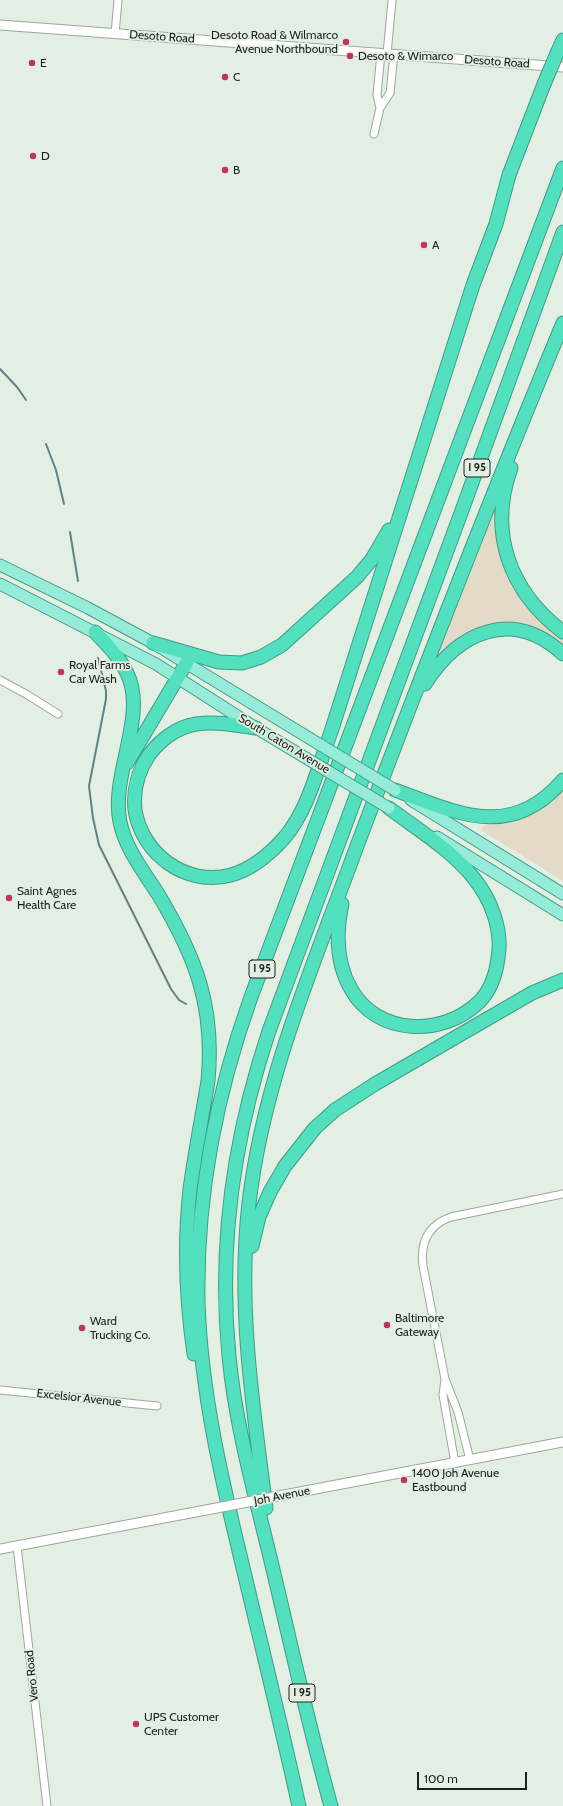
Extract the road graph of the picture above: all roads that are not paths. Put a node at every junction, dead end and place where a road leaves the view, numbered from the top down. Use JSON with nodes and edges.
{"nodes":[{"id":1,"x":118,"y":0,"type":"edge"},
{"id":2,"x":392,"y":0,"type":"edge"},
{"id":3,"x":0,"y":25,"type":"edge"},
{"id":4,"x":115,"y":34,"type":"junction"},
{"id":5,"x":561,"y":46,"type":"edge"},
{"id":6,"x":388,"y":54,"type":"junction"},
{"id":7,"x":563,"y":67,"type":"edge"},
{"id":8,"x":380,"y":108,"type":"junction"},
{"id":9,"x":374,"y":134,"type":"dead end"},
{"id":10,"x":563,"y":168,"type":"edge"},
{"id":11,"x":563,"y":232,"type":"edge"},
{"id":12,"x":563,"y":324,"type":"edge"},
{"id":13,"x":416,"y":465,"type":"junction"},
{"id":14,"x":0,"y":565,"type":"edge"},
{"id":15,"x":0,"y":584,"type":"edge"},
{"id":16,"x":96,"y":632,"type":"junction"},
{"id":17,"x":563,"y":632,"type":"edge"},
{"id":18,"x":153,"y":643,"type":"junction"},
{"id":19,"x":563,"y":654,"type":"edge"},
{"id":20,"x":186,"y":662,"type":"junction"},
{"id":21,"x":177,"y":677,"type":"junction"},
{"id":22,"x":0,"y":680,"type":"edge"},
{"id":23,"x":58,"y":714,"type":"dead end"},
{"id":24,"x":256,"y":728,"type":"junction"},
{"id":25,"x":402,"y":728,"type":"junction"},
{"id":26,"x":120,"y":775,"type":"junction"},
{"id":27,"x":563,"y":780,"type":"edge"},
{"id":28,"x":395,"y":790,"type":"junction"},
{"id":29,"x":389,"y":808,"type":"junction"},
{"id":30,"x":350,"y":865,"type":"junction"},
{"id":31,"x":563,"y":894,"type":"edge"},
{"id":32,"x":563,"y":915,"type":"edge"},
{"id":33,"x":563,"y":980,"type":"edge"},
{"id":34,"x":563,"y":1194,"type":"edge"},
{"id":35,"x":245,"y":1307,"type":"junction"},
{"id":36,"x":445,"y":1379,"type":"junction"},
{"id":37,"x":0,"y":1390,"type":"edge"},
{"id":38,"x":157,"y":1406,"type":"dead end"},
{"id":39,"x":563,"y":1442,"type":"edge"},
{"id":40,"x":470,"y":1460,"type":"junction"},
{"id":41,"x":455,"y":1463,"type":"junction"},
{"id":42,"x":234,"y":1529,"type":"junction"},
{"id":43,"x":17,"y":1546,"type":"junction"},
{"id":44,"x":0,"y":1549,"type":"edge"},
{"id":45,"x":275,"y":1579,"type":"junction"},
{"id":46,"x":47,"y":1806,"type":"edge"},
{"id":47,"x":299,"y":1806,"type":"edge"},
{"id":48,"x":331,"y":1806,"type":"edge"}],
"edges":[{"from":1,"to":4,"type":"street"},
{"from":2,"to":6,"type":"street"},
{"from":3,"to":4,"type":"street","name":"Desoto Road"},
{"from":4,"to":6,"type":"street","name":"Desoto Road"},
{"from":5,"to":13,"type":"highway","bridge":true},
{"from":6,"to":7,"type":"street","name":"Desoto Road"},
{"from":6,"to":8,"type":"street"},
{"from":6,"to":8,"type":"street"},
{"from":8,"to":9,"type":"street"},
{"from":10,"to":42,"type":"highway","number":"I 95"},
{"from":11,"to":45,"type":"highway","number":"I 95"},
{"from":12,"to":17,"type":"highway"},
{"from":12,"to":25,"type":"highway"},
{"from":13,"to":18,"type":"highway"},
{"from":13,"to":24,"type":"highway"},
{"from":14,"to":18,"type":"main road","name":"South Caton Avenue"},
{"from":15,"to":16,"type":"main road","name":"South Caton Avenue"},
{"from":16,"to":21,"type":"main road","name":"South Caton Avenue"},
{"from":16,"to":26,"type":"highway"},
{"from":18,"to":20,"type":"main road","name":"South Caton Avenue"},
{"from":19,"to":25,"type":"highway"},
{"from":20,"to":21,"type":"highway"},
{"from":20,"to":28,"type":"main road","name":"South Caton Avenue","bridge":true},
{"from":21,"to":24,"type":"main road","name":"South Caton Avenue"},
{"from":21,"to":26,"type":"highway"},
{"from":22,"to":23,"type":"street"},
{"from":24,"to":29,"type":"main road","name":"South Caton Avenue","bridge":true},
{"from":25,"to":30,"type":"highway"},
{"from":26,"to":42,"type":"highway"},
{"from":27,"to":28,"type":"highway"},
{"from":28,"to":31,"type":"main road","name":"South Caton Avenue"},
{"from":29,"to":30,"type":"highway"},
{"from":29,"to":32,"type":"main road","name":"South Caton Avenue"},
{"from":30,"to":35,"type":"highway"},
{"from":33,"to":35,"type":"highway"},
{"from":34,"to":36,"type":"street"},
{"from":35,"to":45,"type":"highway"},
{"from":36,"to":40,"type":"street"},
{"from":36,"to":41,"type":"street"},
{"from":37,"to":38,"type":"street","name":"Excelsior Avenue"},
{"from":39,"to":40,"type":"street","name":"Joh Avenue"},
{"from":40,"to":41,"type":"street","name":"Joh Avenue"},
{"from":41,"to":43,"type":"street","name":"Joh Avenue","bridge":true},
{"from":42,"to":47,"type":"highway","number":"I 95"},
{"from":43,"to":44,"type":"street","name":"Joh Avenue"},
{"from":43,"to":46,"type":"street","name":"Vero Road"},
{"from":45,"to":48,"type":"highway","number":"I 95"}]}
